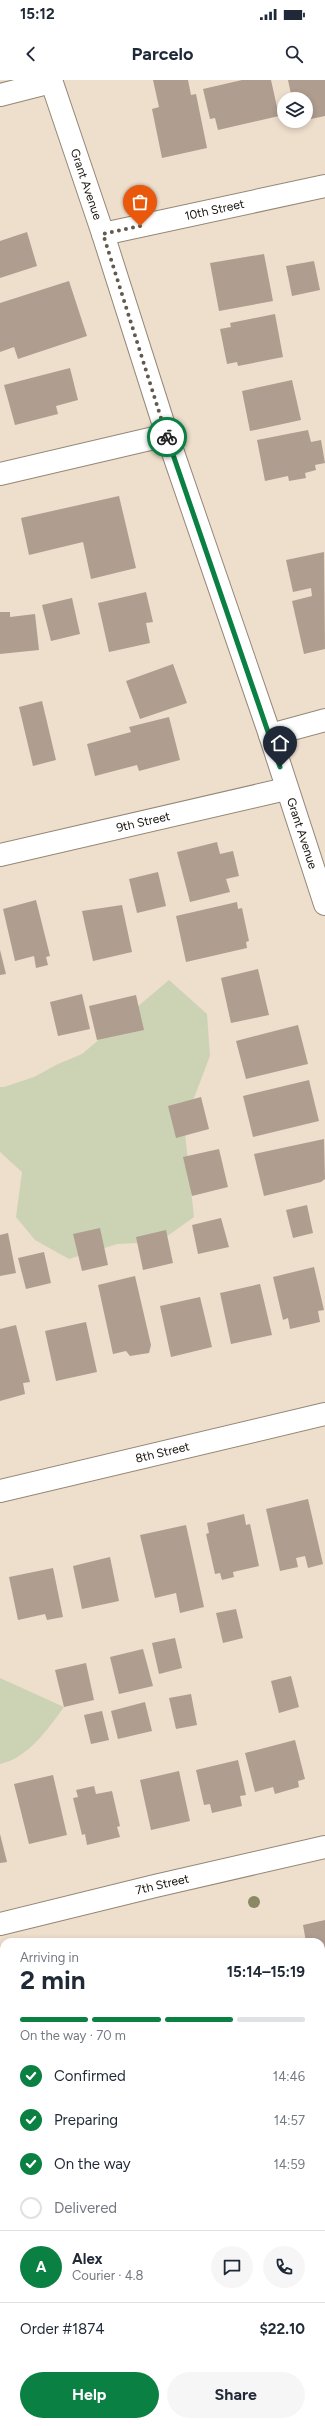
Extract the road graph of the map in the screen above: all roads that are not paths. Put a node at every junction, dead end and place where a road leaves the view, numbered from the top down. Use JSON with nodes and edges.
{"nodes":[{"id":1,"x":51,"y":81,"type":"edge"},
{"id":2,"x":0,"y":95,"type":"edge"},
{"id":3,"x":325,"y":186,"type":"edge"},
{"id":4,"x":103,"y":234,"type":"junction"},
{"id":5,"x":167,"y":435,"type":"junction"},
{"id":6,"x":0,"y":474,"type":"edge"},
{"id":7,"x":325,"y":720,"type":"edge"},
{"id":8,"x":270,"y":735,"type":"junction"},
{"id":9,"x":286,"y":788,"type":"junction"},
{"id":10,"x":0,"y":855,"type":"edge"},
{"id":11,"x":325,"y":904,"type":"edge"},
{"id":12,"x":325,"y":1414,"type":"edge"},
{"id":13,"x":0,"y":1491,"type":"edge"},
{"id":14,"x":325,"y":1847,"type":"edge"},
{"id":15,"x":0,"y":1924,"type":"edge"}],
"edges":[{"from":1,"to":2,"type":"street"},
{"from":1,"to":4,"type":"street","name":"Grant Avenue"},
{"from":3,"to":4,"type":"street","name":"10th Street"},
{"from":4,"to":5,"type":"street","name":"Grant Avenue"},
{"from":5,"to":6,"type":"street"},
{"from":5,"to":8,"type":"street","name":"Grant Avenue"},
{"from":7,"to":8,"type":"street"},
{"from":8,"to":9,"type":"street","name":"Grant Avenue"},
{"from":9,"to":10,"type":"street","name":"9th Street"},
{"from":9,"to":11,"type":"street","name":"Grant Avenue"},
{"from":12,"to":13,"type":"street","name":"8th Street"},
{"from":14,"to":15,"type":"street","name":"7th Street"}]}
